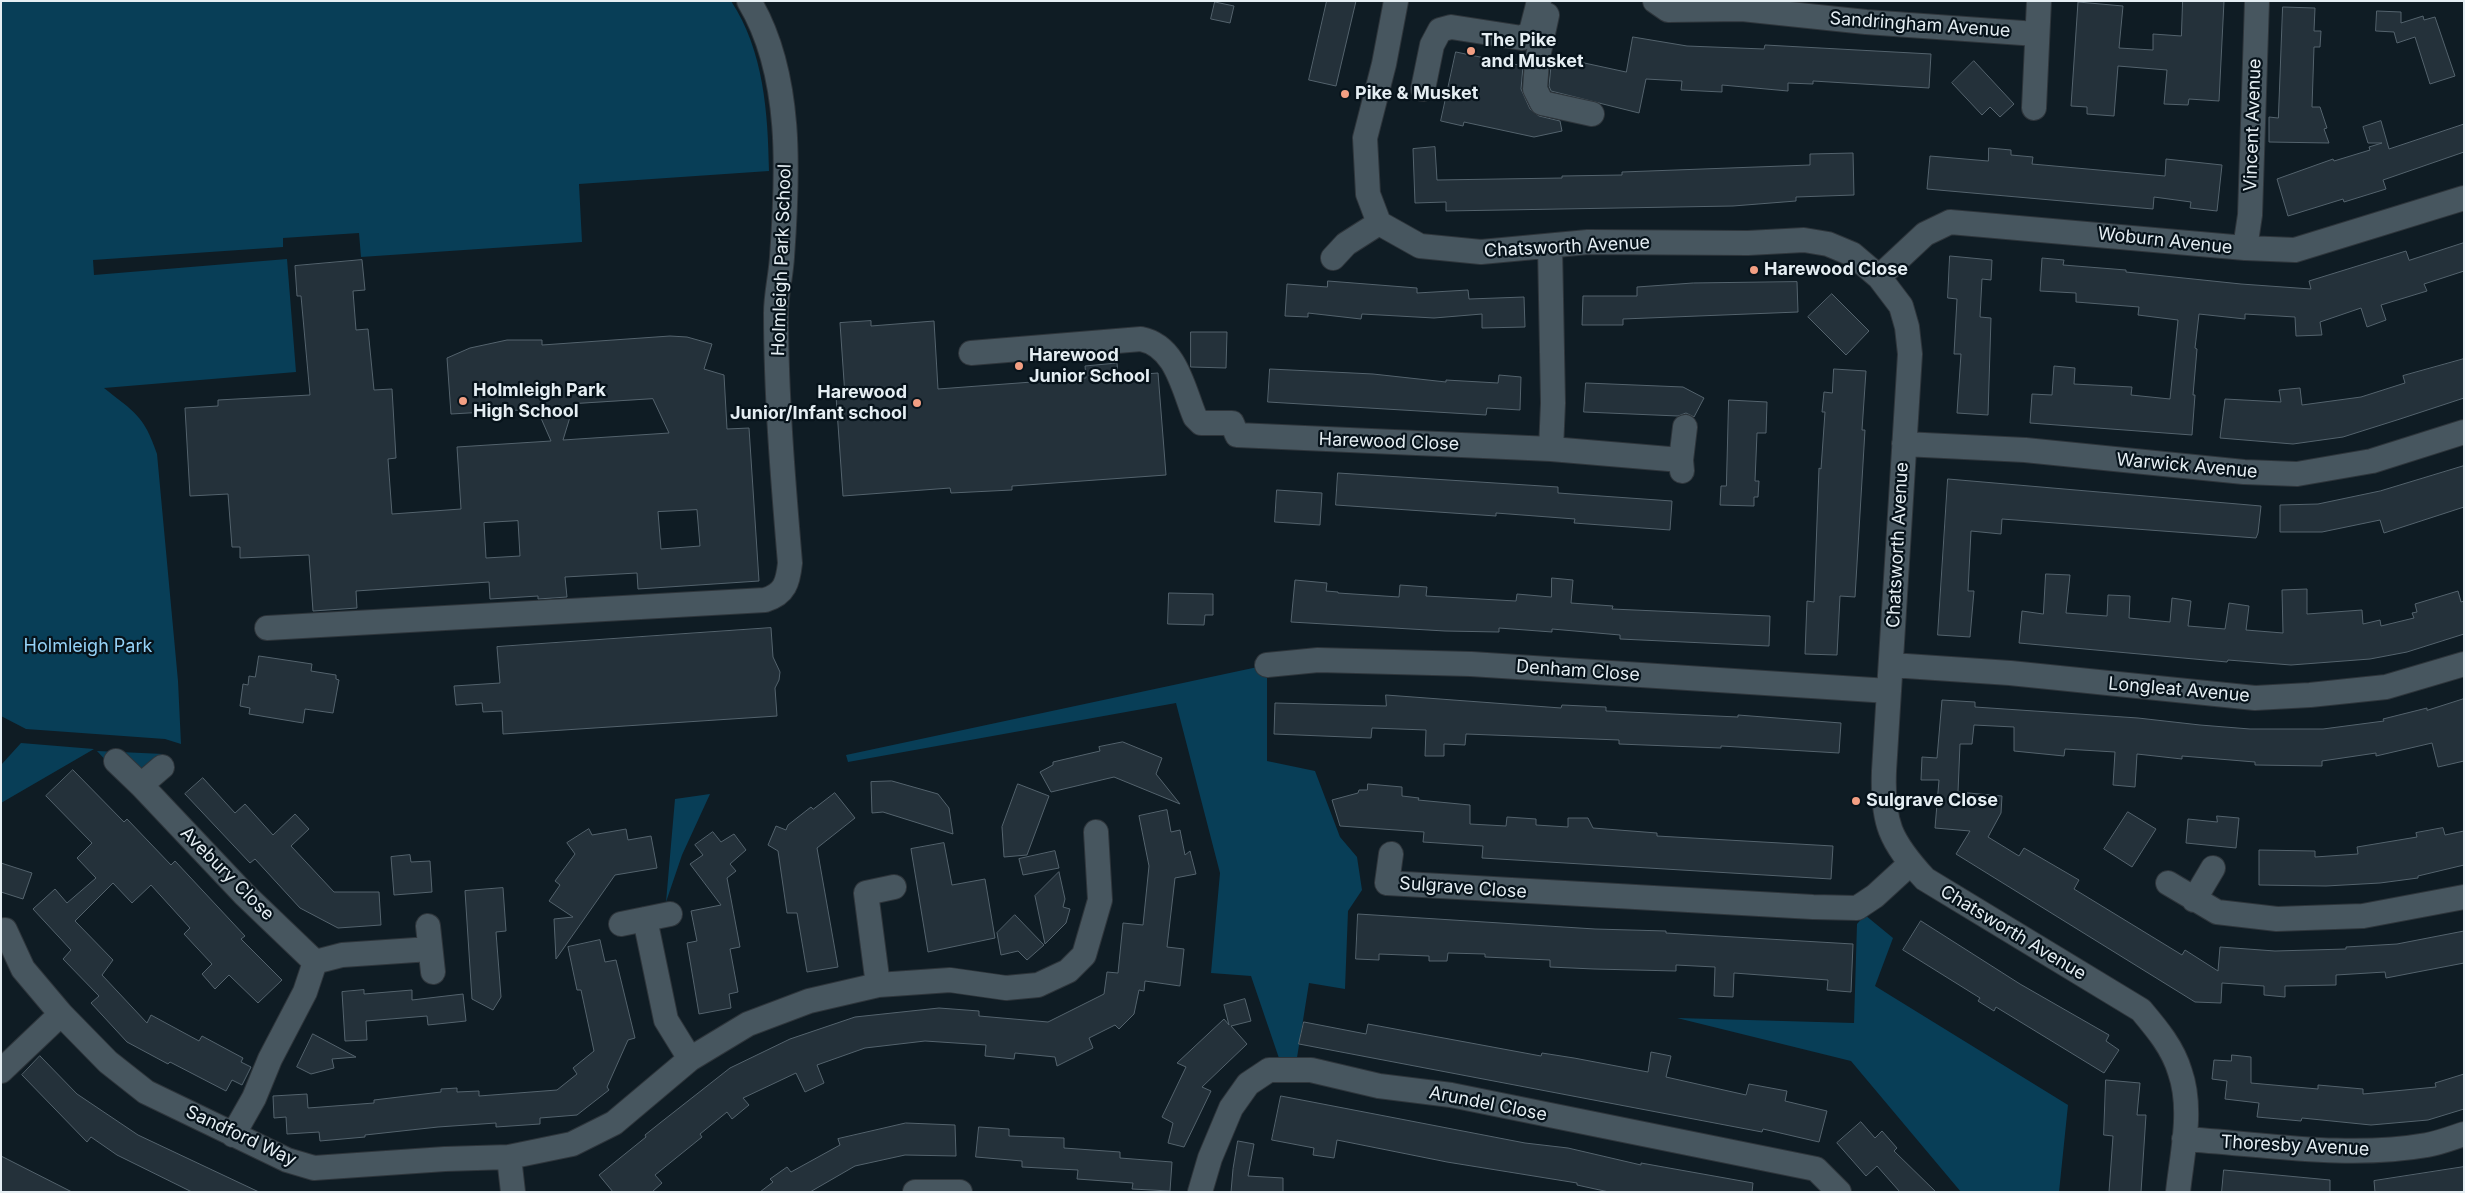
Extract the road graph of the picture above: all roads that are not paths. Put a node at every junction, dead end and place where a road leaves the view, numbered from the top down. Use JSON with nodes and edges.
{"nodes":[{"id":1,"x":1396,"y":1,"type":"edge"},
{"id":2,"x":1538,"y":1,"type":"edge"},
{"id":3,"x":1550,"y":1,"type":"edge"},
{"id":4,"x":1655,"y":1,"type":"edge"},
{"id":5,"x":2039,"y":1,"type":"edge"},
{"id":6,"x":2257,"y":1,"type":"edge"},
{"id":7,"x":750,"y":2,"type":"edge"},
{"id":8,"x":1759,"y":6,"type":"edge"},
{"id":9,"x":2037,"y":34,"type":"junction"},
{"id":10,"x":1422,"y":89,"type":"dead end"},
{"id":11,"x":2034,"y":108,"type":"dead end"},
{"id":12,"x":1592,"y":114,"type":"dead end"},
{"id":13,"x":2464,"y":198,"type":"edge"},
{"id":14,"x":1379,"y":223,"type":"junction"},
{"id":15,"x":1550,"y":247,"type":"junction"},
{"id":16,"x":2245,"y":248,"type":"junction"},
{"id":17,"x":1332,"y":258,"type":"dead end"},
{"id":18,"x":1879,"y":277,"type":"junction"},
{"id":19,"x":970,"y":353,"type":"dead end"},
{"id":20,"x":1685,"y":427,"type":"dead end"},
{"id":21,"x":2464,"y":432,"type":"edge"},
{"id":22,"x":1904,"y":444,"type":"junction"},
{"id":23,"x":1551,"y":449,"type":"junction"},
{"id":24,"x":267,"y":628,"type":"dead end"},
{"id":25,"x":2464,"y":664,"type":"edge"},
{"id":26,"x":1268,"y":665,"type":"dead end"},
{"id":27,"x":1891,"y":665,"type":"junction"},
{"id":28,"x":1889,"y":691,"type":"junction"},
{"id":29,"x":116,"y":761,"type":"dead end"},
{"id":30,"x":162,"y":767,"type":"dead end"},
{"id":31,"x":141,"y":785,"type":"junction"},
{"id":32,"x":1096,"y":832,"type":"dead end"},
{"id":33,"x":1391,"y":854,"type":"dead end"},
{"id":34,"x":1910,"y":863,"type":"junction"},
{"id":35,"x":2213,"y":868,"type":"dead end"},
{"id":36,"x":2168,"y":883,"type":"dead end"},
{"id":37,"x":894,"y":887,"type":"dead end"},
{"id":38,"x":2464,"y":897,"type":"edge"},
{"id":39,"x":2194,"y":900,"type":"junction"},
{"id":40,"x":670,"y":914,"type":"dead end"},
{"id":41,"x":645,"y":919,"type":"junction"},
{"id":42,"x":621,"y":924,"type":"dead end"},
{"id":43,"x":5,"y":930,"type":"dead end"},
{"id":44,"x":430,"y":949,"type":"dead end"},
{"id":45,"x":315,"y":962,"type":"junction"},
{"id":46,"x":878,"y":985,"type":"junction"},
{"id":47,"x":61,"y":1014,"type":"junction"},
{"id":48,"x":690,"y":1058,"type":"junction"},
{"id":49,"x":1,"y":1071,"type":"edge"},
{"id":50,"x":233,"y":1134,"type":"junction"},
{"id":51,"x":2464,"y":1134,"type":"edge"},
{"id":52,"x":2184,"y":1139,"type":"junction"},
{"id":53,"x":509,"y":1157,"type":"junction"},
{"id":54,"x":512,"y":1192,"type":"edge"},
{"id":55,"x":915,"y":1192,"type":"edge"},
{"id":56,"x":960,"y":1192,"type":"edge"},
{"id":57,"x":1200,"y":1192,"type":"edge"},
{"id":58,"x":1839,"y":1192,"type":"edge"},
{"id":59,"x":2178,"y":1192,"type":"edge"}],
"edges":[{"from":1,"to":14,"type":"street"},
{"from":2,"to":10,"type":"street"},
{"from":3,"to":12,"type":"street"},
{"from":4,"to":8,"type":"street","name":"Sandringham Avenue"},
{"from":5,"to":9,"type":"street"},
{"from":6,"to":16,"type":"street","name":"Vincent Avenue"},
{"from":7,"to":24,"type":"street","name":"Holmleigh Park School"},
{"from":8,"to":9,"type":"street","name":"Sandringham Avenue"},
{"from":9,"to":11,"type":"street"},
{"from":13,"to":16,"type":"street","name":"Woburn Avenue"},
{"from":14,"to":15,"type":"street","name":"Chatsworth Avenue"},
{"from":14,"to":17,"type":"street"},
{"from":15,"to":18,"type":"street","name":"Chatsworth Avenue"},
{"from":15,"to":23,"type":"street"},
{"from":16,"to":18,"type":"street","name":"Woburn Avenue"},
{"from":18,"to":22,"type":"street","name":"Chatsworth Avenue"},
{"from":19,"to":23,"type":"street","name":"Harewood Close"},
{"from":20,"to":23,"type":"street","name":"Harewood Close"},
{"from":21,"to":22,"type":"street","name":"Warwick Avenue"},
{"from":22,"to":27,"type":"street","name":"Chatsworth Avenue"},
{"from":25,"to":27,"type":"street","name":"Longleat Avenue"},
{"from":26,"to":28,"type":"street","name":"Denham Close"},
{"from":27,"to":28,"type":"street","name":"Chatsworth Avenue"},
{"from":28,"to":34,"type":"street","name":"Chatsworth Avenue"},
{"from":29,"to":31,"type":"street","name":"Avebury Close"},
{"from":30,"to":31,"type":"street"},
{"from":31,"to":45,"type":"street","name":"Avebury Close"},
{"from":32,"to":46,"type":"street","name":"Sandford Way"},
{"from":33,"to":34,"type":"street","name":"Sulgrave Close"},
{"from":34,"to":52,"type":"street","name":"Chatsworth Avenue"},
{"from":35,"to":39,"type":"street"},
{"from":36,"to":39,"type":"street"},
{"from":37,"to":46,"type":"street"},
{"from":38,"to":39,"type":"street"},
{"from":40,"to":41,"type":"street"},
{"from":41,"to":42,"type":"street"},
{"from":41,"to":48,"type":"street"},
{"from":43,"to":47,"type":"street","name":"Sandford Way"},
{"from":44,"to":45,"type":"street"},
{"from":45,"to":50,"type":"street"},
{"from":46,"to":48,"type":"street","name":"Sandford Way"},
{"from":47,"to":49,"type":"street"},
{"from":47,"to":50,"type":"street","name":"Sandford Way"},
{"from":48,"to":53,"type":"street","name":"Sandford Way"},
{"from":50,"to":53,"type":"street","name":"Sandford Way"},
{"from":51,"to":52,"type":"street","name":"Thoresby Avenue"},
{"from":52,"to":59,"type":"street","name":"Chatsworth Avenue"},
{"from":53,"to":54,"type":"street"},
{"from":55,"to":56,"type":"street"},
{"from":57,"to":58,"type":"street","name":"Arundel Close"}]}
